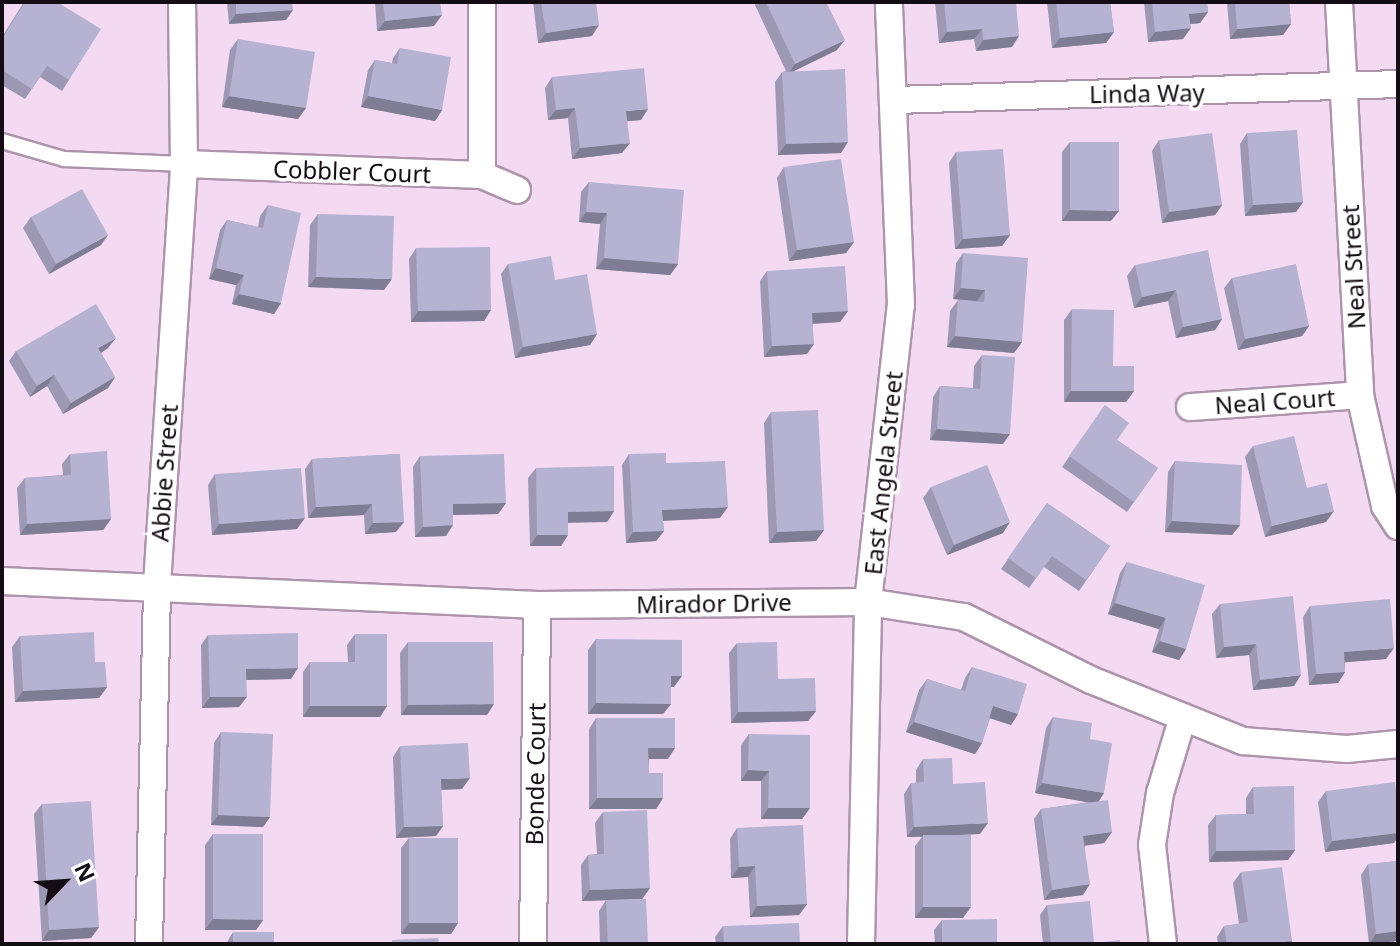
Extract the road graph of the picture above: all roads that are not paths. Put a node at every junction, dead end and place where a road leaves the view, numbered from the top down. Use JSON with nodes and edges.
{"nodes":[{"id":1,"x":182,"y":2,"type":"edge"},
{"id":2,"x":482,"y":2,"type":"edge"},
{"id":3,"x":889,"y":2,"type":"edge"},
{"id":4,"x":1339,"y":2,"type":"edge"},
{"id":5,"x":1398,"y":84,"type":"edge"},
{"id":6,"x":1343,"y":88,"type":"junction"},
{"id":7,"x":895,"y":100,"type":"junction"},
{"id":8,"x":2,"y":141,"type":"edge"},
{"id":9,"x":184,"y":164,"type":"junction"},
{"id":10,"x":482,"y":175,"type":"junction"},
{"id":11,"x":517,"y":190,"type":"dead end"},
{"id":12,"x":1360,"y":395,"type":"junction"},
{"id":13,"x":1190,"y":407,"type":"dead end"},
{"id":14,"x":1398,"y":526,"type":"edge"},
{"id":15,"x":2,"y":581,"type":"edge"},
{"id":16,"x":157,"y":585,"type":"junction"},
{"id":17,"x":868,"y":602,"type":"junction"},
{"id":18,"x":537,"y":605,"type":"junction"},
{"id":19,"x":1183,"y":717,"type":"junction"},
{"id":20,"x":1398,"y":744,"type":"edge"},
{"id":21,"x":149,"y":944,"type":"edge"},
{"id":22,"x":533,"y":944,"type":"edge"},
{"id":23,"x":861,"y":944,"type":"edge"},
{"id":24,"x":1163,"y":944,"type":"edge"}],
"edges":[{"from":1,"to":9,"type":"street","name":"Abbie Street"},
{"from":2,"to":10,"type":"street"},
{"from":3,"to":7,"type":"street","name":"East Angela Street"},
{"from":4,"to":6,"type":"street","name":"Neal Street"},
{"from":5,"to":6,"type":"street","name":"Linda Way"},
{"from":6,"to":7,"type":"street","name":"Linda Way"},
{"from":6,"to":12,"type":"street","name":"Neal Street"},
{"from":7,"to":17,"type":"street","name":"East Angela Street"},
{"from":8,"to":9,"type":"lane"},
{"from":9,"to":10,"type":"street","name":"Cobbler Court"},
{"from":9,"to":16,"type":"street","name":"Abbie Street"},
{"from":10,"to":11,"type":"street","name":"Cobbler Court"},
{"from":12,"to":13,"type":"street","name":"Neal Court"},
{"from":12,"to":14,"type":"street","name":"Neal Street"},
{"from":15,"to":16,"type":"street","name":"Mirador Drive"},
{"from":16,"to":18,"type":"street","name":"Mirador Drive"},
{"from":16,"to":21,"type":"street","name":"Abbie Street"},
{"from":17,"to":18,"type":"street","name":"Mirador Drive"},
{"from":17,"to":19,"type":"street","name":"Mirador Drive"},
{"from":17,"to":23,"type":"street","name":"East Angela Street"},
{"from":18,"to":22,"type":"street","name":"Bonde Court"},
{"from":19,"to":20,"type":"street","name":"Mirador Drive"},
{"from":19,"to":24,"type":"street"}]}
